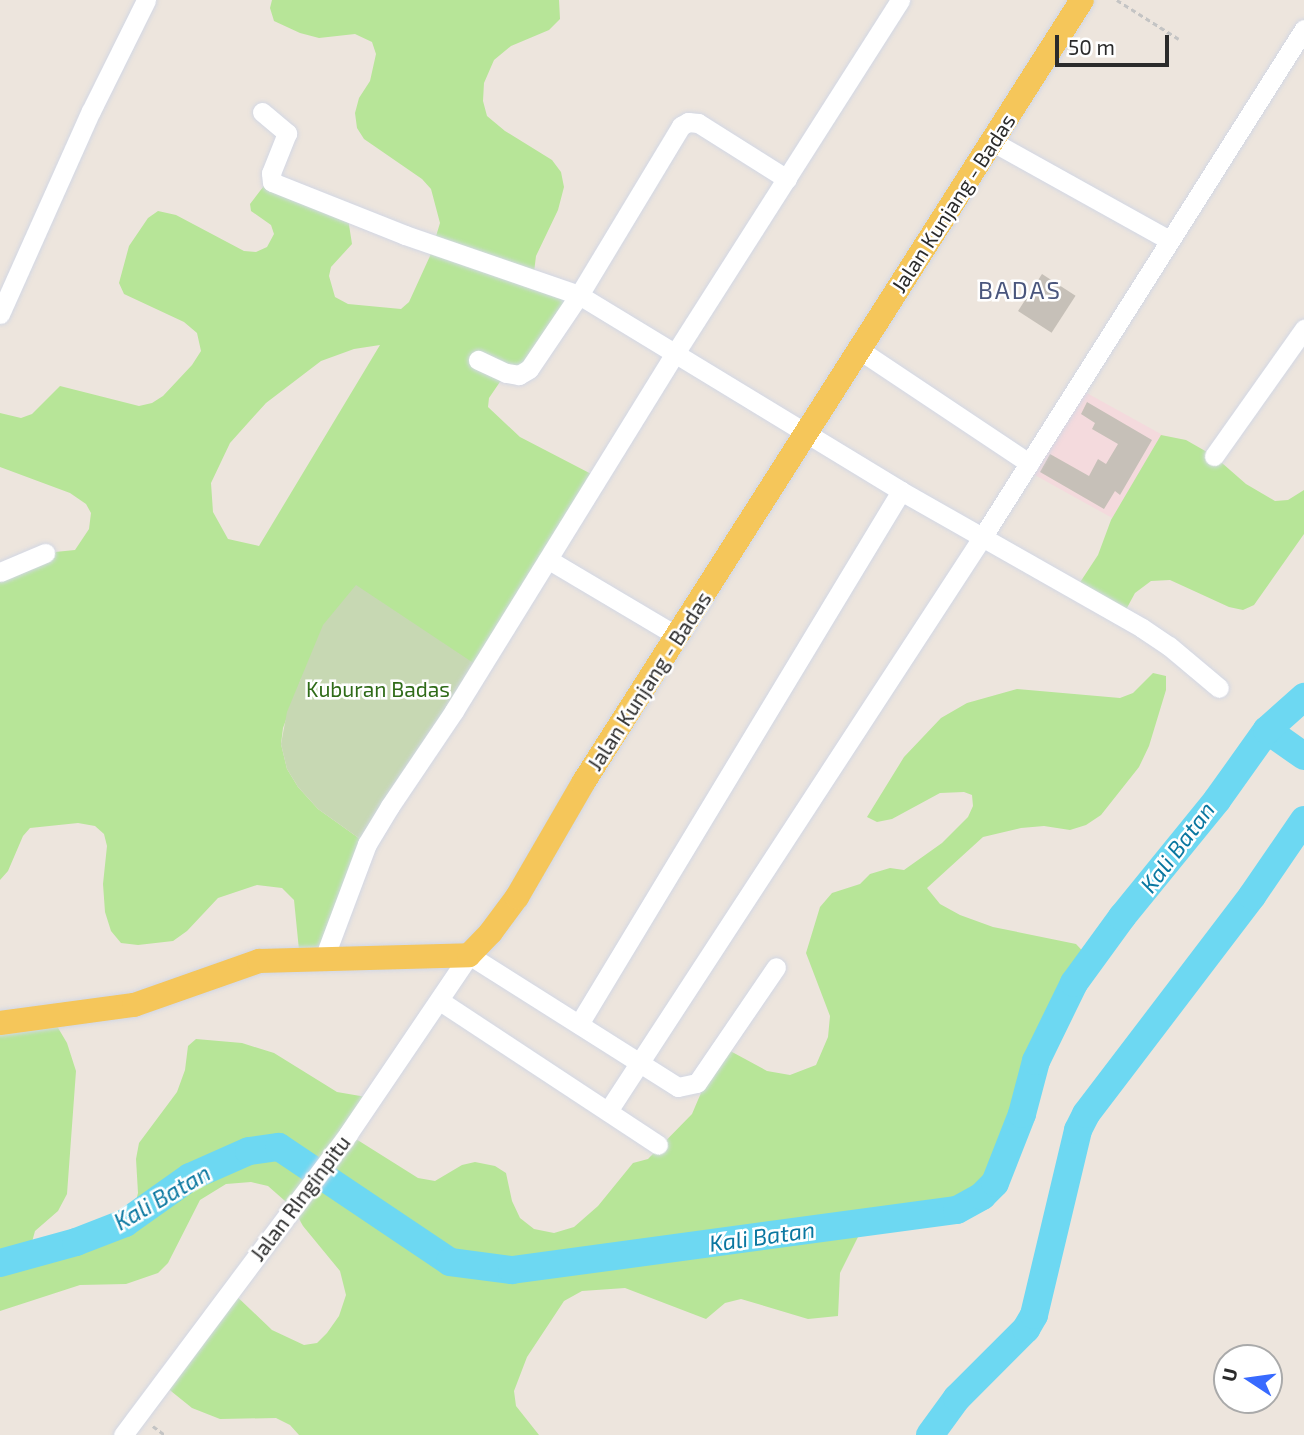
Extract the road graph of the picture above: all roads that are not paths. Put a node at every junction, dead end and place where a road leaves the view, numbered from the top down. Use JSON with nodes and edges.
{"nodes":[{"id":1,"x":146,"y":0,"type":"edge"},
{"id":2,"x":900,"y":0,"type":"edge"},
{"id":3,"x":1082,"y":0,"type":"edge"},
{"id":4,"x":1304,"y":29,"type":"edge"},
{"id":5,"x":262,"y":112,"type":"dead end"},
{"id":6,"x":993,"y":142,"type":"junction"},
{"id":7,"x":787,"y":180,"type":"junction"},
{"id":8,"x":1169,"y":240,"type":"junction"},
{"id":9,"x":579,"y":295,"type":"junction"},
{"id":10,"x":0,"y":314,"type":"edge"},
{"id":11,"x":1304,"y":328,"type":"edge"},
{"id":12,"x":858,"y":349,"type":"junction"},
{"id":13,"x":674,"y":355,"type":"junction"},
{"id":14,"x":478,"y":360,"type":"dead end"},
{"id":15,"x":806,"y":432,"type":"junction"},
{"id":16,"x":1214,"y":456,"type":"dead end"},
{"id":17,"x":1029,"y":463,"type":"junction"},
{"id":18,"x":901,"y":491,"type":"junction"},
{"id":19,"x":983,"y":536,"type":"junction"},
{"id":20,"x":45,"y":552,"type":"dead end"},
{"id":21,"x":549,"y":560,"type":"junction"},
{"id":22,"x":0,"y":572,"type":"edge"},
{"id":23,"x":677,"y":636,"type":"junction"},
{"id":24,"x":1219,"y":688,"type":"dead end"},
{"id":25,"x":469,"y":955,"type":"junction"},
{"id":26,"x":323,"y":961,"type":"junction"},
{"id":27,"x":776,"y":967,"type":"dead end"},
{"id":28,"x":440,"y":1000,"type":"junction"},
{"id":29,"x":0,"y":1023,"type":"edge"},
{"id":30,"x":579,"y":1024,"type":"junction"},
{"id":31,"x":640,"y":1062,"type":"junction"},
{"id":32,"x":608,"y":1111,"type":"junction"},
{"id":33,"x":658,"y":1145,"type":"dead end"},
{"id":34,"x":123,"y":1435,"type":"edge"}],
"edges":[{"from":1,"to":10,"type":"street"},
{"from":2,"to":7,"type":"street"},
{"from":3,"to":6,"type":"main road","name":"Jalan Kunjang - Badas"},
{"from":4,"to":8,"type":"street"},
{"from":5,"to":9,"type":"street"},
{"from":6,"to":8,"type":"street"},
{"from":6,"to":12,"type":"main road","name":"Jalan Kunjang - Badas"},
{"from":7,"to":9,"type":"street"},
{"from":7,"to":13,"type":"street"},
{"from":8,"to":17,"type":"street"},
{"from":9,"to":13,"type":"street"},
{"from":9,"to":14,"type":"street"},
{"from":11,"to":16,"type":"street"},
{"from":12,"to":15,"type":"main road","name":"Jalan Kunjang - Badas"},
{"from":12,"to":17,"type":"street"},
{"from":13,"to":15,"type":"street"},
{"from":13,"to":21,"type":"street"},
{"from":15,"to":18,"type":"street"},
{"from":15,"to":23,"type":"main road","name":"Jalan Kunjang - Badas"},
{"from":17,"to":19,"type":"street"},
{"from":18,"to":19,"type":"street"},
{"from":18,"to":30,"type":"street"},
{"from":19,"to":24,"type":"street"},
{"from":19,"to":31,"type":"street"},
{"from":20,"to":22,"type":"street"},
{"from":21,"to":23,"type":"street"},
{"from":21,"to":26,"type":"street"},
{"from":23,"to":25,"type":"main road","name":"Jalan Kunjang - Badas"},
{"from":25,"to":26,"type":"main road"},
{"from":25,"to":28,"type":"street","name":"Jalan RInginpitu"},
{"from":25,"to":30,"type":"street"},
{"from":26,"to":29,"type":"main road"},
{"from":27,"to":31,"type":"street"},
{"from":28,"to":32,"type":"street"},
{"from":28,"to":34,"type":"street","name":"Jalan RInginpitu"},
{"from":30,"to":31,"type":"street"},
{"from":31,"to":32,"type":"street"},
{"from":32,"to":33,"type":"street"}]}
